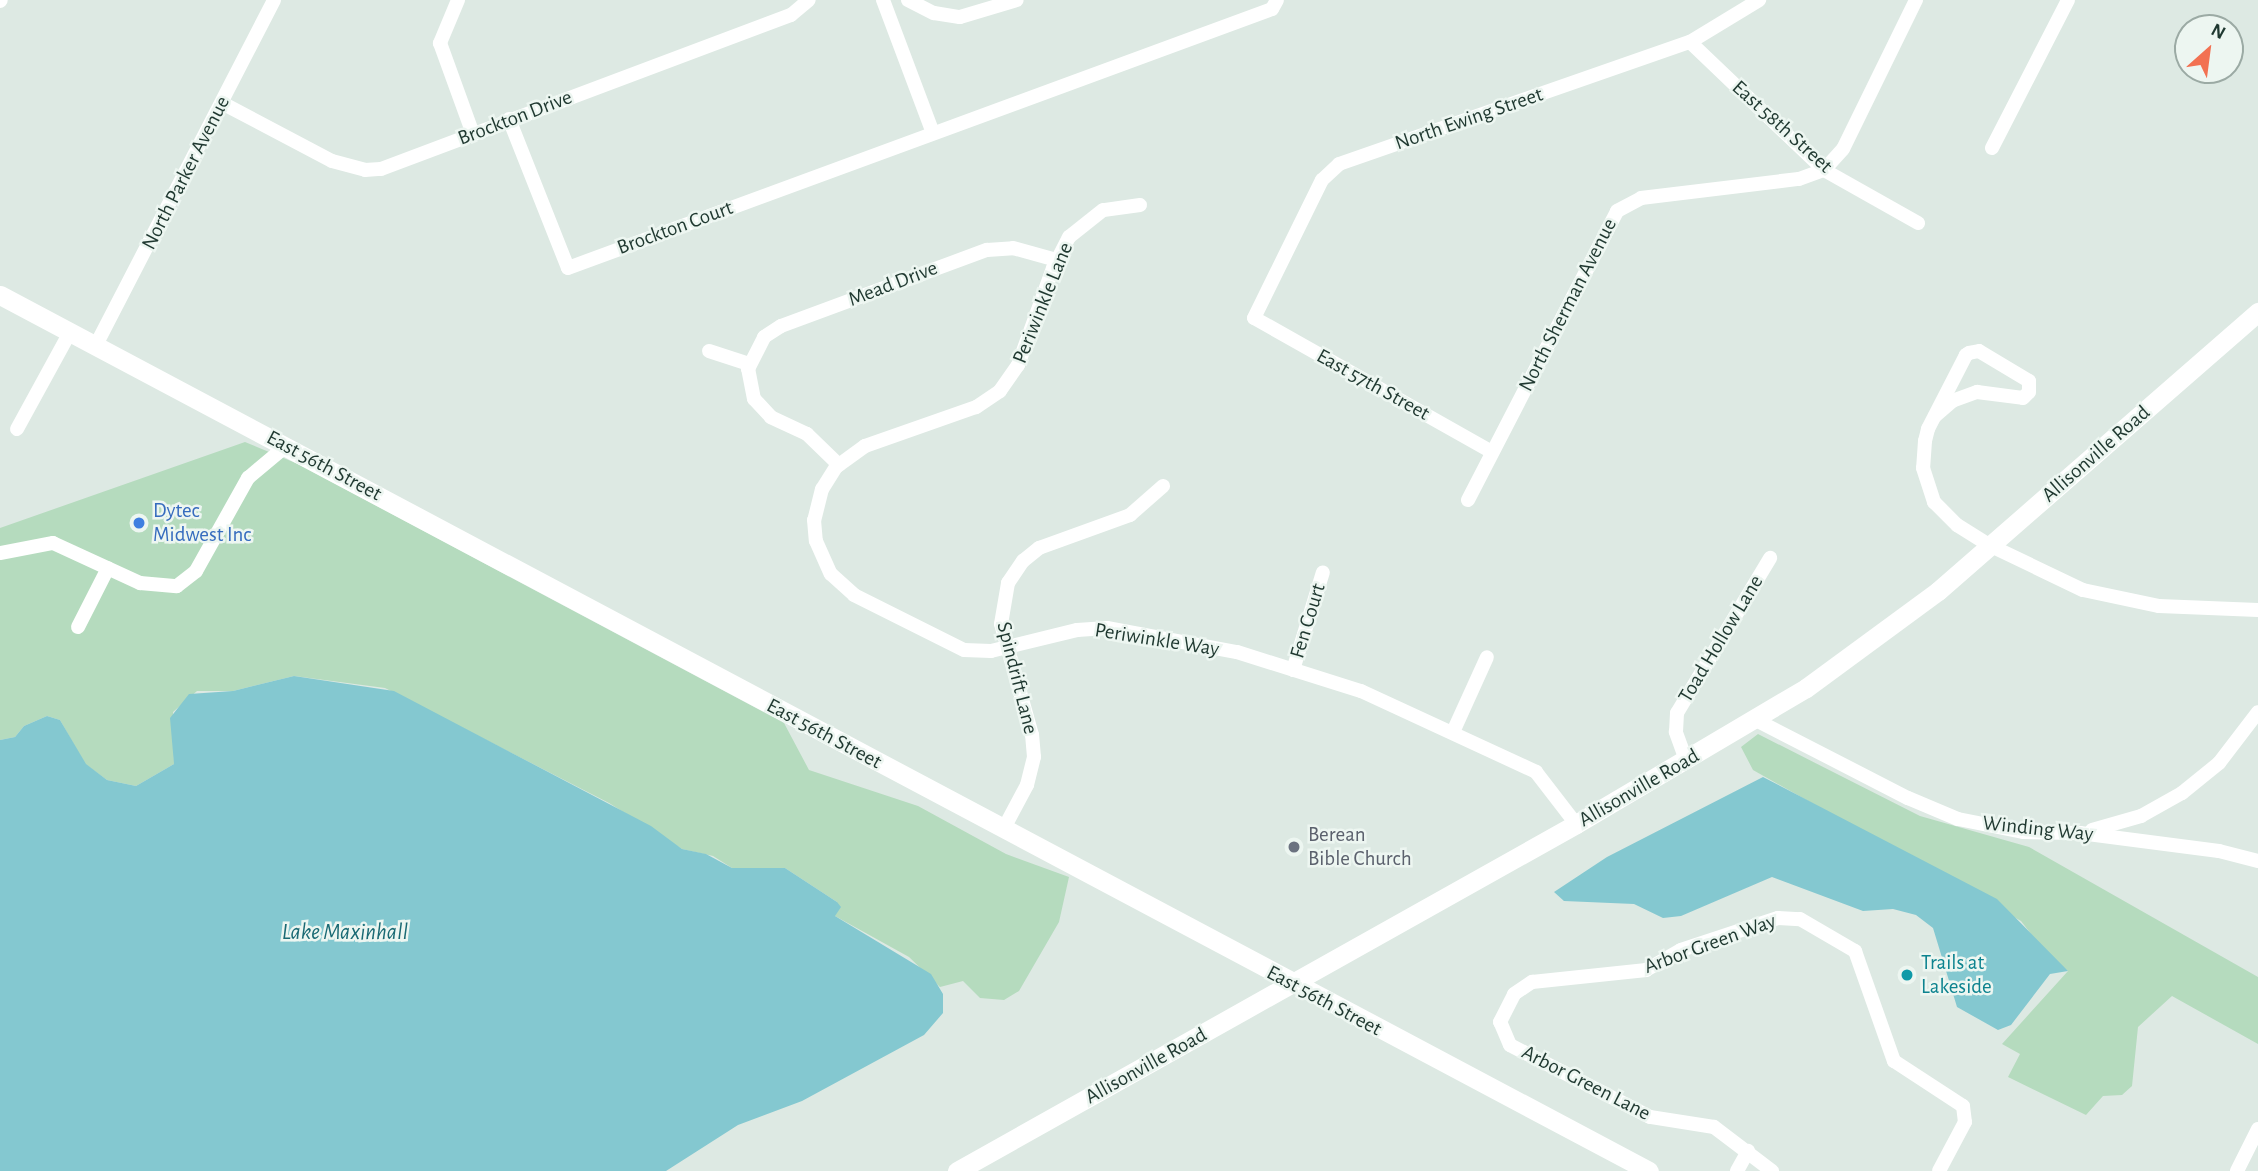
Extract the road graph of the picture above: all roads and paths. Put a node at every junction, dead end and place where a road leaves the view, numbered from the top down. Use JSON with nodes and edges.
{"nodes":[{"id":1,"x":274,"y":0,"type":"edge"},
{"id":2,"x":458,"y":0,"type":"edge"},
{"id":3,"x":810,"y":0,"type":"edge"},
{"id":4,"x":883,"y":0,"type":"edge"},
{"id":5,"x":908,"y":0,"type":"edge"},
{"id":6,"x":1017,"y":0,"type":"edge"},
{"id":7,"x":1759,"y":0,"type":"edge"},
{"id":8,"x":1916,"y":0,"type":"edge"},
{"id":9,"x":2068,"y":0,"type":"edge"},
{"id":10,"x":1275,"y":5,"type":"edge"},
{"id":11,"x":1690,"y":42,"type":"junction"},
{"id":12,"x":222,"y":103,"type":"junction"},
{"id":13,"x":509,"y":119,"type":"junction"},
{"id":14,"x":933,"y":133,"type":"junction"},
{"id":15,"x":473,"y":134,"type":"junction"},
{"id":16,"x":1992,"y":148,"type":"dead end"},
{"id":17,"x":1824,"y":170,"type":"junction"},
{"id":18,"x":1140,"y":205,"type":"dead end"},
{"id":19,"x":1918,"y":223,"type":"dead end"},
{"id":20,"x":1057,"y":260,"type":"junction"},
{"id":21,"x":0,"y":295,"type":"edge"},
{"id":22,"x":2258,"y":312,"type":"edge"},
{"id":23,"x":1254,"y":318,"type":"joint"},
{"id":24,"x":70,"y":332,"type":"junction"},
{"id":25,"x":96,"y":345,"type":"junction"},
{"id":26,"x":709,"y":351,"type":"dead end"},
{"id":27,"x":749,"y":364,"type":"junction"},
{"id":28,"x":1935,"y":416,"type":"junction"},
{"id":29,"x":17,"y":429,"type":"dead end"},
{"id":30,"x":286,"y":446,"type":"junction"},
{"id":31,"x":1492,"y":452,"type":"junction"},
{"id":32,"x":839,"y":465,"type":"junction"},
{"id":33,"x":1163,"y":486,"type":"dead end"},
{"id":34,"x":1468,"y":500,"type":"dead end"},
{"id":35,"x":1991,"y":546,"type":"junction"},
{"id":36,"x":0,"y":553,"type":"edge"},
{"id":37,"x":1770,"y":558,"type":"dead end"},
{"id":38,"x":108,"y":568,"type":"junction"},
{"id":39,"x":1323,"y":572,"type":"dead end"},
{"id":40,"x":2258,"y":610,"type":"edge"},
{"id":41,"x":78,"y":627,"type":"dead end"},
{"id":42,"x":1007,"y":648,"type":"junction"},
{"id":43,"x":1487,"y":657,"type":"dead end"},
{"id":44,"x":1293,"y":670,"type":"junction"},
{"id":45,"x":2258,"y":712,"type":"edge"},
{"id":46,"x":1756,"y":720,"type":"junction"},
{"id":47,"x":1453,"y":732,"type":"junction"},
{"id":48,"x":1686,"y":761,"type":"junction"},
{"id":49,"x":1576,"y":824,"type":"junction"},
{"id":50,"x":1003,"y":830,"type":"junction"},
{"id":51,"x":2080,"y":833,"type":"junction"},
{"id":52,"x":2258,"y":861,"type":"edge"},
{"id":53,"x":1291,"y":984,"type":"junction"},
{"id":54,"x":1507,"y":1007,"type":"joint"},
{"id":55,"x":2258,"y":1129,"type":"edge"},
{"id":56,"x":1748,"y":1151,"type":"junction"},
{"id":57,"x":957,"y":1171,"type":"edge"},
{"id":58,"x":1649,"y":1171,"type":"edge"},
{"id":59,"x":1737,"y":1171,"type":"edge"},
{"id":60,"x":1772,"y":1171,"type":"edge"},
{"id":61,"x":1939,"y":1171,"type":"edge"},
{"id":62,"x":2237,"y":1171,"type":"edge"}],
"edges":[{"from":1,"to":12,"type":"street","name":"North Parker Avenue"},
{"from":2,"to":15,"type":"street"},
{"from":3,"to":13,"type":"street","name":"Brockton Drive"},
{"from":4,"to":14,"type":"street"},
{"from":5,"to":6,"type":"street"},
{"from":7,"to":11,"type":"street","name":"North Ewing Street"},
{"from":8,"to":17,"type":"street"},
{"from":9,"to":16,"type":"street"},
{"from":10,"to":14,"type":"street","name":"Brockton Court"},
{"from":11,"to":17,"type":"street","name":"East 58th Street"},
{"from":11,"to":23,"type":"street","name":"North Ewing Street"},
{"from":12,"to":15,"type":"street","name":"Brockton Drive"},
{"from":12,"to":25,"type":"street","name":"North Parker Avenue"},
{"from":13,"to":14,"type":"street","name":"Brockton Court"},
{"from":13,"to":15,"type":"street","name":"Brockton Drive"},
{"from":17,"to":19,"type":"street","name":"East 58th Street"},
{"from":17,"to":31,"type":"street","name":"North Sherman Avenue"},
{"from":18,"to":20,"type":"street","name":"Periwinkle Lane"},
{"from":20,"to":27,"type":"street","name":"Mead Drive"},
{"from":20,"to":32,"type":"street","name":"Periwinkle Lane"},
{"from":21,"to":24,"type":"street","name":"East 56th Street"},
{"from":22,"to":35,"type":"street","name":"Allisonville Road"},
{"from":23,"to":31,"type":"street","name":"East 57th Street"},
{"from":24,"to":25,"type":"street","name":"East 56th Street"},
{"from":24,"to":29,"type":"street"},
{"from":25,"to":30,"type":"street","name":"East 56th Street"},
{"from":26,"to":27,"type":"street"},
{"from":27,"to":32,"type":"street"},
{"from":28,"to":28,"type":"street"},
{"from":28,"to":35,"type":"street"},
{"from":30,"to":38,"type":"street"},
{"from":30,"to":50,"type":"street","name":"East 56th Street"},
{"from":31,"to":34,"type":"street","name":"North Sherman Avenue"},
{"from":32,"to":42,"type":"street","name":"Periwinkle Way"},
{"from":33,"to":42,"type":"street","name":"Spindrift Lane"},
{"from":35,"to":40,"type":"street"},
{"from":35,"to":46,"type":"street","name":"Allisonville Road"},
{"from":36,"to":38,"type":"street"},
{"from":37,"to":48,"type":"street","name":"Toad Hollow Lane"},
{"from":38,"to":41,"type":"street"},
{"from":39,"to":44,"type":"street","name":"Fen Court"},
{"from":42,"to":44,"type":"street","name":"Periwinkle Way"},
{"from":42,"to":50,"type":"street","name":"Spindrift Lane"},
{"from":43,"to":47,"type":"street"},
{"from":44,"to":47,"type":"street","name":"Periwinkle Way"},
{"from":45,"to":51,"type":"street"},
{"from":46,"to":48,"type":"street","name":"Allisonville Road"},
{"from":46,"to":51,"type":"street","name":"Winding Way"},
{"from":47,"to":49,"type":"street","name":"Periwinkle Way"},
{"from":48,"to":49,"type":"street","name":"Allisonville Road"},
{"from":49,"to":53,"type":"street","name":"Allisonville Road"},
{"from":50,"to":53,"type":"street","name":"East 56th Street"},
{"from":51,"to":52,"type":"street","name":"Winding Way"},
{"from":53,"to":57,"type":"street","name":"Allisonville Road"},
{"from":53,"to":58,"type":"street","name":"East 56th Street"},
{"from":54,"to":56,"type":"street","name":"Arbor Green Lane"},
{"from":54,"to":61,"type":"street","name":"Arbor Green Way"},
{"from":55,"to":62,"type":"street"},
{"from":56,"to":59,"type":"street"},
{"from":56,"to":60,"type":"street","name":"Arbor Green Lane"}]}
